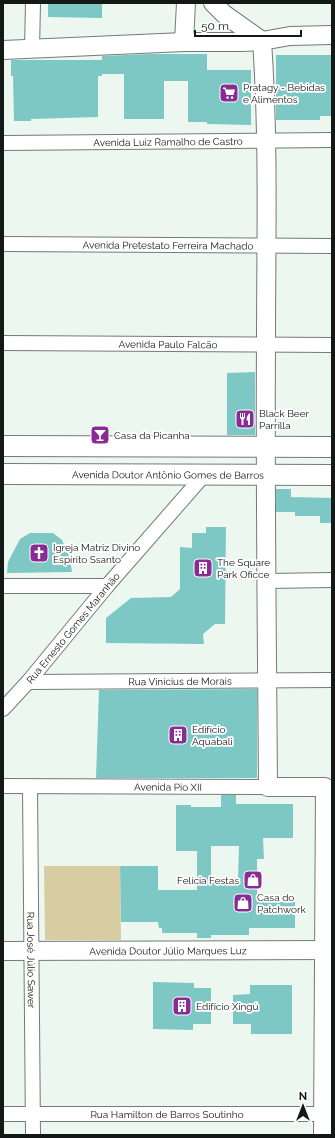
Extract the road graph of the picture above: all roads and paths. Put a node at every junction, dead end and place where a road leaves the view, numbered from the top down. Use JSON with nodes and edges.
{"nodes":[{"id":1,"x":33,"y":3,"type":"edge"},
{"id":2,"x":186,"y":3,"type":"edge"},
{"id":3,"x":213,"y":3,"type":"edge"},
{"id":4,"x":332,"y":35,"type":"edge"},
{"id":5,"x":262,"y":41,"type":"junction"},
{"id":6,"x":184,"y":42,"type":"junction"},
{"id":7,"x":32,"y":49,"type":"junction"},
{"id":8,"x":3,"y":50,"type":"edge"},
{"id":9,"x":265,"y":140,"type":"junction"},
{"id":10,"x":332,"y":140,"type":"edge"},
{"id":11,"x":3,"y":143,"type":"edge"},
{"id":12,"x":3,"y":244,"type":"edge"},
{"id":13,"x":267,"y":246,"type":"junction"},
{"id":14,"x":332,"y":246,"type":"edge"},
{"id":15,"x":3,"y":343,"type":"edge"},
{"id":16,"x":332,"y":345,"type":"edge"},
{"id":17,"x":266,"y":346,"type":"junction"},
{"id":18,"x":3,"y":446,"type":"edge"},
{"id":19,"x":266,"y":447,"type":"junction"},
{"id":20,"x":332,"y":447,"type":"edge"},
{"id":21,"x":3,"y":474,"type":"edge"},
{"id":22,"x":204,"y":475,"type":"junction"},
{"id":23,"x":267,"y":475,"type":"junction"},
{"id":24,"x":332,"y":475,"type":"edge"},
{"id":25,"x":267,"y":580,"type":"junction"},
{"id":26,"x":332,"y":580,"type":"edge"},
{"id":27,"x":3,"y":586,"type":"edge"},
{"id":28,"x":107,"y":586,"type":"junction"},
{"id":29,"x":267,"y":680,"type":"junction"},
{"id":30,"x":332,"y":680,"type":"edge"},
{"id":31,"x":28,"y":682,"type":"junction"},
{"id":32,"x":3,"y":709,"type":"edge"},
{"id":33,"x":3,"y":786,"type":"edge"},
{"id":34,"x":30,"y":786,"type":"junction"},
{"id":35,"x":268,"y":787,"type":"junction"},
{"id":36,"x":328,"y":787,"type":"edge"},
{"id":37,"x":328,"y":950,"type":"edge"},
{"id":38,"x":3,"y":951,"type":"edge"},
{"id":39,"x":31,"y":951,"type":"junction"},
{"id":40,"x":3,"y":1114,"type":"edge"},
{"id":41,"x":33,"y":1114,"type":"junction"},
{"id":42,"x":328,"y":1114,"type":"edge"},
{"id":43,"x":33,"y":1135,"type":"edge"},
{"id":44,"x":323,"y":1135,"type":"edge"}],
"edges":[{"from":1,"to":7,"type":"street"},
{"from":2,"to":6,"type":"street"},
{"from":3,"to":5,"type":"street"},
{"from":4,"to":5,"type":"street"},
{"from":5,"to":6,"type":"street"},
{"from":5,"to":9,"type":"street"},
{"from":6,"to":7,"type":"street"},
{"from":7,"to":8,"type":"street"},
{"from":9,"to":10,"type":"street","name":"Avenida Luiz Ramalho de Castro"},
{"from":9,"to":11,"type":"street","name":"Avenida Luiz Ramalho de Castro"},
{"from":9,"to":13,"type":"street"},
{"from":12,"to":13,"type":"street","name":"Avenida Pretestato Ferreira Machado"},
{"from":13,"to":14,"type":"street","name":"Avenida Pretestato Ferreira Machado"},
{"from":13,"to":17,"type":"street"},
{"from":15,"to":17,"type":"street","name":"Avenida Paulo Falcão"},
{"from":16,"to":17,"type":"street","name":"Avenida Paulo Falcão"},
{"from":17,"to":19,"type":"street"},
{"from":18,"to":19,"type":"main road"},
{"from":19,"to":20,"type":"main road"},
{"from":19,"to":23,"type":"street"},
{"from":21,"to":22,"type":"main road","name":"Avenida Doutor Antônio Gomes de Barros"},
{"from":22,"to":23,"type":"main road","name":"Avenida Doutor Antônio Gomes de Barros"},
{"from":22,"to":28,"type":"street","name":"Rua Ernesto Gomes Maranhão"},
{"from":23,"to":24,"type":"main road","name":"Avenida Doutor Antônio Gomes de Barros"},
{"from":23,"to":25,"type":"street"},
{"from":25,"to":26,"type":"street"},
{"from":25,"to":29,"type":"street"},
{"from":27,"to":28,"type":"street"},
{"from":28,"to":31,"type":"street","name":"Rua Ernesto Gomes Maranhão"},
{"from":29,"to":30,"type":"street","name":"Rua Vinícius de Morais"},
{"from":29,"to":31,"type":"street","name":"Rua Vinícius de Morais"},
{"from":29,"to":35,"type":"street"},
{"from":31,"to":32,"type":"street","name":"Rua Ernesto Gomes Maranhão"},
{"from":33,"to":34,"type":"street","name":"Avenida Pio XII"},
{"from":34,"to":35,"type":"street","name":"Avenida Pio XII"},
{"from":34,"to":39,"type":"street","name":"Rua José Júlio Sawer"},
{"from":35,"to":36,"type":"street","name":"Avenida Pio XII"},
{"from":36,"to":37,"type":"street"},
{"from":37,"to":39,"type":"street","name":"Avenida Doutor Júlio Marques Luz"},
{"from":37,"to":42,"type":"street"},
{"from":38,"to":39,"type":"street","name":"Avenida Doutor Júlio Marques Luz"},
{"from":39,"to":41,"type":"street","name":"Rua José Júlio Sawer"},
{"from":40,"to":41,"type":"street","name":"Rua Hamilton de Barros Soutinho"},
{"from":41,"to":42,"type":"street","name":"Rua Hamilton de Barros Soutinho"},
{"from":41,"to":43,"type":"street","name":"Rua José Júlio Sawer"},
{"from":42,"to":44,"type":"street"}]}
